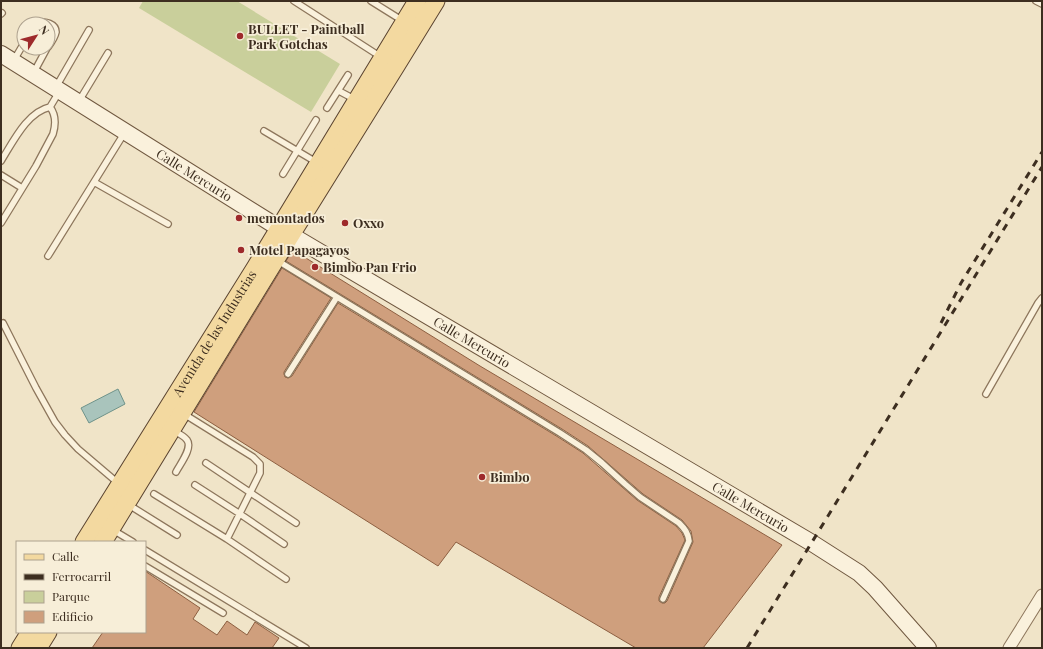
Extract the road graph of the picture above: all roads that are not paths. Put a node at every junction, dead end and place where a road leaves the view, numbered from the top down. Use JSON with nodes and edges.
{"nodes":[{"id":1,"x":294,"y":1,"type":"edge"},
{"id":2,"x":370,"y":1,"type":"edge"},
{"id":3,"x":417,"y":1,"type":"edge"},
{"id":4,"x":436,"y":1,"type":"edge"},
{"id":5,"x":1036,"y":1,"type":"edge"},
{"id":6,"x":1042,"y":4,"type":"edge"},
{"id":7,"x":411,"y":26,"type":"junction"},
{"id":8,"x":89,"y":30,"type":"dead end"},
{"id":9,"x":16,"y":50,"type":"edge"},
{"id":10,"x":108,"y":53,"type":"dead end"},
{"id":11,"x":43,"y":56,"type":"edge"},
{"id":12,"x":7,"y":58,"type":"edge"},
{"id":13,"x":390,"y":62,"type":"junction"},
{"id":14,"x":32,"y":74,"type":"junction"},
{"id":15,"x":348,"y":75,"type":"dead end"},
{"id":16,"x":57,"y":90,"type":"junction"},
{"id":17,"x":339,"y":91,"type":"junction"},
{"id":18,"x":357,"y":100,"type":"junction"},
{"id":19,"x":78,"y":103,"type":"junction"},
{"id":20,"x":50,"y":107,"type":"junction"},
{"id":21,"x":327,"y":108,"type":"dead end"},
{"id":22,"x":316,"y":120,"type":"dead end"},
{"id":23,"x":264,"y":131,"type":"dead end"},
{"id":24,"x":125,"y":132,"type":"junction"},
{"id":25,"x":298,"y":151,"type":"junction"},
{"id":26,"x":1,"y":161,"type":"edge"},
{"id":27,"x":318,"y":164,"type":"junction"},
{"id":28,"x":283,"y":174,"type":"dead end"},
{"id":29,"x":1,"y":175,"type":"edge"},
{"id":30,"x":94,"y":182,"type":"junction"},
{"id":31,"x":22,"y":188,"type":"junction"},
{"id":32,"x":1,"y":223,"type":"edge"},
{"id":33,"x":168,"y":224,"type":"dead end"},
{"id":34,"x":285,"y":232,"type":"junction"},
{"id":35,"x":48,"y":256,"type":"dead end"},
{"id":36,"x":276,"y":260,"type":"junction"},
{"id":37,"x":261,"y":271,"type":"junction"},
{"id":38,"x":337,"y":296,"type":"junction"},
{"id":39,"x":1042,"y":298,"type":"edge"},
{"id":40,"x":3,"y":323,"type":"dead end"},
{"id":41,"x":288,"y":374,"type":"dead end"},
{"id":42,"x":986,"y":394,"type":"dead end"},
{"id":43,"x":182,"y":413,"type":"junction"},
{"id":44,"x":172,"y":429,"type":"junction"},
{"id":45,"x":206,"y":463,"type":"dead end"},
{"id":46,"x":176,"y":472,"type":"dead end"},
{"id":47,"x":120,"y":484,"type":"junction"},
{"id":48,"x":195,"y":485,"type":"dead end"},
{"id":49,"x":250,"y":492,"type":"junction"},
{"id":50,"x":154,"y":494,"type":"dead end"},
{"id":51,"x":118,"y":507,"type":"junction"},
{"id":52,"x":240,"y":514,"type":"junction"},
{"id":53,"x":296,"y":523,"type":"dead end"},
{"id":54,"x":177,"y":535,"type":"dead end"},
{"id":55,"x":106,"y":538,"type":"edge"},
{"id":56,"x":227,"y":539,"type":"junction"},
{"id":57,"x":85,"y":541,"type":"edge"},
{"id":58,"x":126,"y":541,"type":"edge"},
{"id":59,"x":284,"y":544,"type":"dead end"},
{"id":60,"x":146,"y":551,"type":"edge"},
{"id":61,"x":146,"y":567,"type":"edge"},
{"id":62,"x":286,"y":579,"type":"dead end"},
{"id":63,"x":1042,"y":595,"type":"edge"},
{"id":64,"x":663,"y":598,"type":"dead end"},
{"id":65,"x":222,"y":613,"type":"dead end"},
{"id":66,"x":29,"y":633,"type":"edge"},
{"id":67,"x":47,"y":633,"type":"edge"},
{"id":68,"x":20,"y":648,"type":"edge"},
{"id":69,"x":38,"y":648,"type":"edge"},
{"id":70,"x":306,"y":648,"type":"edge"},
{"id":71,"x":928,"y":648,"type":"edge"},
{"id":72,"x":1009,"y":648,"type":"edge"}],
"edges":[{"from":1,"to":13,"type":"lane"},
{"from":2,"to":7,"type":"lane"},
{"from":3,"to":7,"type":"main road","name":"Avenida de las Industrias"},
{"from":4,"to":7,"type":"main road","name":"Avenida de las Industrias"},
{"from":5,"to":6,"type":"lane"},
{"from":7,"to":13,"type":"main road","name":"Avenida de las Industrias"},
{"from":8,"to":16,"type":"lane"},
{"from":9,"to":12,"type":"lane"},
{"from":10,"to":19,"type":"lane"},
{"from":11,"to":14,"type":"lane"},
{"from":12,"to":14,"type":"main road","name":"Calle Mercurio"},
{"from":13,"to":18,"type":"main road","name":"Avenida de las Industrias"},
{"from":13,"to":34,"type":"main road","name":"Avenida de las Industrias"},
{"from":14,"to":16,"type":"main road","name":"Calle Mercurio"},
{"from":15,"to":17,"type":"lane"},
{"from":16,"to":19,"type":"main road","name":"Calle Mercurio"},
{"from":16,"to":20,"type":"lane"},
{"from":17,"to":18,"type":"lane"},
{"from":17,"to":21,"type":"lane"},
{"from":18,"to":27,"type":"main road","name":"Avenida de las Industrias"},
{"from":19,"to":24,"type":"main road","name":"Calle Mercurio"},
{"from":20,"to":26,"type":"lane"},
{"from":20,"to":31,"type":"lane"},
{"from":22,"to":25,"type":"lane"},
{"from":23,"to":25,"type":"lane"},
{"from":24,"to":30,"type":"lane"},
{"from":24,"to":34,"type":"main road","name":"Calle Mercurio"},
{"from":25,"to":27,"type":"lane"},
{"from":25,"to":28,"type":"lane"},
{"from":27,"to":34,"type":"main road","name":"Avenida de las Industrias"},
{"from":29,"to":31,"type":"lane"},
{"from":30,"to":33,"type":"lane"},
{"from":30,"to":35,"type":"lane"},
{"from":31,"to":32,"type":"lane"},
{"from":34,"to":36,"type":"main road","name":"Avenida de las Industrias"},
{"from":34,"to":37,"type":"main road","name":"Avenida de las Industrias"},
{"from":34,"to":71,"type":"main road","name":"Calle Mercurio"},
{"from":36,"to":37,"type":"main road","name":"Avenida de las Industrias"},
{"from":36,"to":38,"type":"lane"},
{"from":37,"to":43,"type":"main road","name":"Avenida de las Industrias"},
{"from":37,"to":47,"type":"main road","name":"Avenida de las Industrias"},
{"from":38,"to":41,"type":"lane"},
{"from":38,"to":64,"type":"lane"},
{"from":39,"to":42,"type":"lane"},
{"from":40,"to":47,"type":"lane"},
{"from":43,"to":44,"type":"main road","name":"Avenida de las Industrias"},
{"from":43,"to":49,"type":"lane"},
{"from":44,"to":46,"type":"lane"},
{"from":44,"to":51,"type":"main road","name":"Avenida de las Industrias"},
{"from":45,"to":49,"type":"lane"},
{"from":47,"to":51,"type":"main road","name":"Avenida de las Industrias"},
{"from":48,"to":52,"type":"lane"},
{"from":49,"to":52,"type":"lane"},
{"from":49,"to":53,"type":"lane"},
{"from":50,"to":56,"type":"lane"},
{"from":51,"to":54,"type":"lane"},
{"from":51,"to":55,"type":"main road","name":"Avenida de las Industrias"},
{"from":51,"to":57,"type":"main road","name":"Avenida de las Industrias"},
{"from":52,"to":56,"type":"lane"},
{"from":52,"to":59,"type":"lane"},
{"from":55,"to":58,"type":"lane"},
{"from":56,"to":62,"type":"lane"},
{"from":60,"to":70,"type":"lane"},
{"from":61,"to":65,"type":"lane"},
{"from":63,"to":72,"type":"street"},
{"from":66,"to":68,"type":"main road"},
{"from":67,"to":69,"type":"main road"}]}
